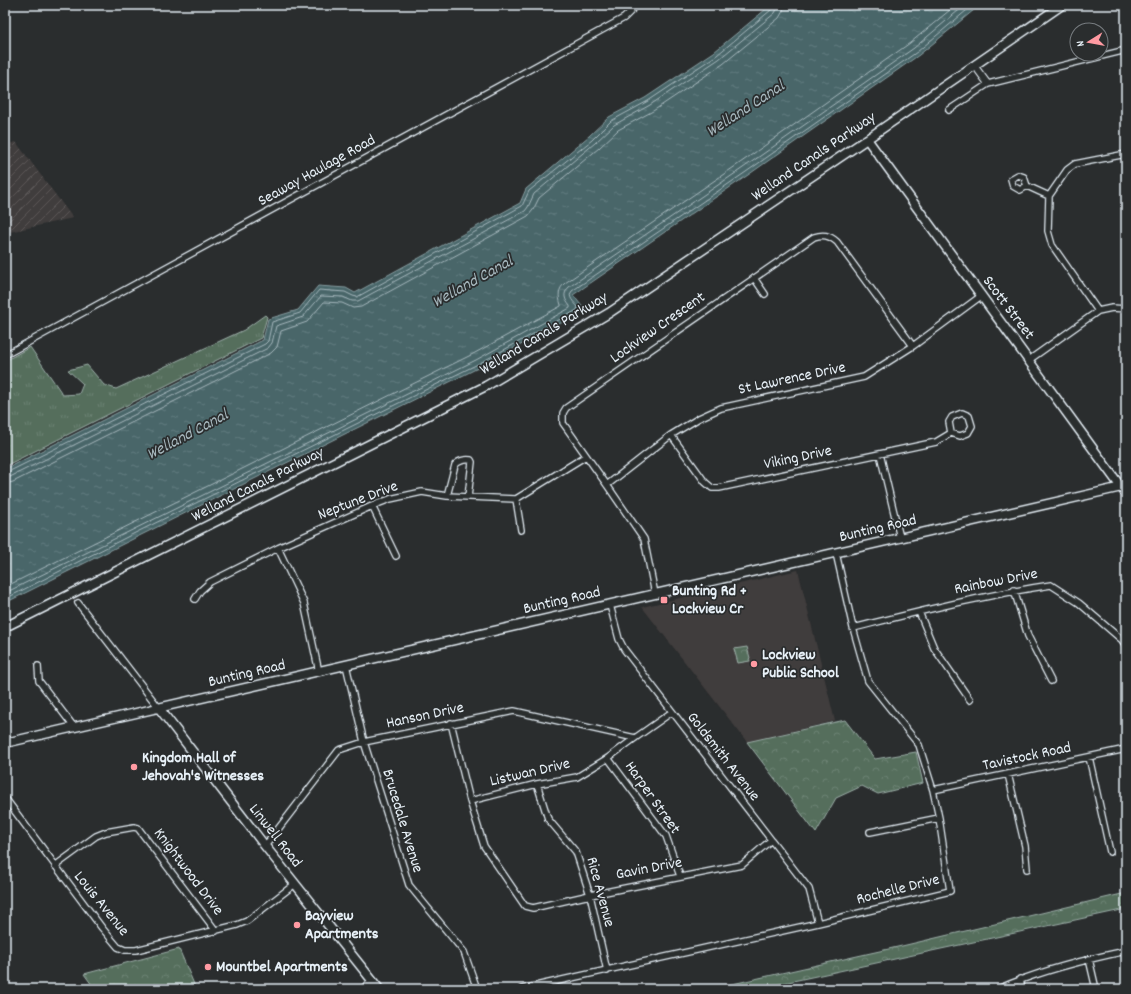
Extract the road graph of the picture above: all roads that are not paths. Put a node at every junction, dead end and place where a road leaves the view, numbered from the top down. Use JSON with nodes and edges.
{"nodes":[{"id":1,"x":637,"y":5,"type":"edge"},
{"id":2,"x":1062,"y":5,"type":"edge"},
{"id":3,"x":1126,"y":50,"type":"edge"},
{"id":4,"x":974,"y":65,"type":"junction"},
{"id":5,"x":988,"y":84,"type":"junction"},
{"id":6,"x":949,"y":110,"type":"dead end"},
{"id":7,"x":867,"y":139,"type":"junction"},
{"id":8,"x":1126,"y":154,"type":"edge"},
{"id":9,"x":1027,"y":186,"type":"dead end"},
{"id":10,"x":1049,"y":196,"type":"junction"},
{"id":11,"x":754,"y":278,"type":"junction"},
{"id":12,"x":765,"y":294,"type":"dead end"},
{"id":13,"x":981,"y":296,"type":"junction"},
{"id":14,"x":1126,"y":309,"type":"edge"},
{"id":15,"x":1098,"y":311,"type":"junction"},
{"id":16,"x":913,"y":346,"type":"junction"},
{"id":17,"x":5,"y":355,"type":"edge"},
{"id":18,"x":1029,"y":360,"type":"junction"},
{"id":19,"x":951,"y":433,"type":"junction"},
{"id":20,"x":671,"y":436,"type":"junction"},
{"id":21,"x":880,"y":454,"type":"junction"},
{"id":22,"x":586,"y":456,"type":"junction"},
{"id":23,"x":607,"y":485,"type":"junction"},
{"id":24,"x":1123,"y":486,"type":"edge"},
{"id":25,"x":1126,"y":494,"type":"edge"},
{"id":26,"x":447,"y":496,"type":"junction"},
{"id":27,"x":468,"y":497,"type":"junction"},
{"id":28,"x":516,"y":499,"type":"junction"},
{"id":29,"x":372,"y":506,"type":"junction"},
{"id":30,"x":521,"y":530,"type":"dead end"},
{"id":31,"x":900,"y":538,"type":"junction"},
{"id":32,"x":278,"y":548,"type":"junction"},
{"id":33,"x":836,"y":553,"type":"junction"},
{"id":34,"x":396,"y":556,"type":"dead end"},
{"id":35,"x":1014,"y":590,"type":"junction"},
{"id":36,"x":655,"y":594,"type":"junction"},
{"id":37,"x":195,"y":599,"type":"dead end"},
{"id":38,"x":78,"y":603,"type":"dead end"},
{"id":39,"x":610,"y":605,"type":"junction"},
{"id":40,"x":919,"y":612,"type":"junction"},
{"id":41,"x":5,"y":628,"type":"edge"},
{"id":42,"x":853,"y":628,"type":"junction"},
{"id":43,"x":1126,"y":646,"type":"edge"},
{"id":44,"x":346,"y":665,"type":"junction"},
{"id":45,"x":38,"y":666,"type":"dead end"},
{"id":46,"x":318,"y":672,"type":"junction"},
{"id":47,"x":1051,"y":681,"type":"dead end"},
{"id":48,"x":970,"y":700,"type":"dead end"},
{"id":49,"x":159,"y":708,"type":"junction"},
{"id":50,"x":672,"y":712,"type":"junction"},
{"id":51,"x":451,"y":723,"type":"junction"},
{"id":52,"x":74,"y":727,"type":"junction"},
{"id":53,"x":635,"y":738,"type":"junction"},
{"id":54,"x":364,"y":742,"type":"junction"},
{"id":55,"x":5,"y":743,"type":"edge"},
{"id":56,"x":1126,"y":749,"type":"edge"},
{"id":57,"x":1089,"y":757,"type":"junction"},
{"id":58,"x":608,"y":758,"type":"junction"},
{"id":59,"x":1008,"y":774,"type":"junction"},
{"id":60,"x":537,"y":784,"type":"junction"},
{"id":61,"x":933,"y":790,"type":"junction"},
{"id":62,"x":5,"y":798,"type":"edge"},
{"id":63,"x":470,"y":801,"type":"junction"},
{"id":64,"x":939,"y":818,"type":"junction"},
{"id":65,"x":870,"y":832,"type":"dead end"},
{"id":66,"x":771,"y":840,"type":"junction"},
{"id":67,"x":265,"y":846,"type":"junction"},
{"id":68,"x":1110,"y":852,"type":"dead end"},
{"id":69,"x":55,"y":866,"type":"junction"},
{"id":70,"x":1027,"y":869,"type":"dead end"},
{"id":71,"x":680,"y":876,"type":"junction"},
{"id":72,"x":295,"y":884,"type":"junction"},
{"id":73,"x":590,"y":895,"type":"junction"},
{"id":74,"x":818,"y":923,"type":"junction"},
{"id":75,"x":216,"y":931,"type":"junction"},
{"id":76,"x":1126,"y":951,"type":"edge"},
{"id":77,"x":1089,"y":959,"type":"junction"},
{"id":78,"x":606,"y":971,"type":"junction"},
{"id":79,"x":1020,"y":979,"type":"junction"},
{"id":80,"x":373,"y":981,"type":"junction"},
{"id":81,"x":362,"y":989,"type":"edge"},
{"id":82,"x":379,"y":989,"type":"edge"},
{"id":83,"x":477,"y":989,"type":"edge"},
{"id":84,"x":522,"y":989,"type":"edge"},
{"id":85,"x":998,"y":989,"type":"edge"},
{"id":86,"x":1022,"y":989,"type":"edge"},
{"id":87,"x":1096,"y":989,"type":"edge"}],
"edges":[{"from":1,"to":17,"type":"street","name":"Seaway Haulage Road"},
{"from":2,"to":4,"type":"main road","name":"Welland Canals Parkway"},
{"from":3,"to":5,"type":"street"},
{"from":4,"to":5,"type":"street"},
{"from":4,"to":7,"type":"main road","name":"Welland Canals Parkway"},
{"from":5,"to":6,"type":"street"},
{"from":7,"to":13,"type":"main road","name":"Scott Street"},
{"from":7,"to":41,"type":"main road","name":"Welland Canals Parkway"},
{"from":8,"to":10,"type":"street"},
{"from":9,"to":10,"type":"street"},
{"from":10,"to":15,"type":"street"},
{"from":11,"to":12,"type":"street"},
{"from":11,"to":16,"type":"street","name":"Lockview Crescent"},
{"from":11,"to":22,"type":"street","name":"Lockview Crescent"},
{"from":13,"to":16,"type":"street","name":"St Lawrence Drive"},
{"from":13,"to":18,"type":"main road","name":"Scott Street"},
{"from":14,"to":15,"type":"street"},
{"from":15,"to":18,"type":"street"},
{"from":16,"to":20,"type":"street","name":"St Lawrence Drive"},
{"from":18,"to":24,"type":"main road","name":"Scott Street"},
{"from":19,"to":19,"type":"street","name":"Viking Drive"},
{"from":19,"to":21,"type":"street","name":"Viking Drive"},
{"from":20,"to":21,"type":"street","name":"Viking Drive"},
{"from":20,"to":23,"type":"street","name":"St Lawrence Drive"},
{"from":21,"to":31,"type":"street"},
{"from":22,"to":23,"type":"street","name":"Lockview Crescent"},
{"from":22,"to":28,"type":"street"},
{"from":23,"to":36,"type":"street","name":"Lockview Crescent"},
{"from":24,"to":25,"type":"main road","name":"Scott Street"},
{"from":24,"to":31,"type":"main road","name":"Bunting Road"},
{"from":26,"to":27,"type":"street","name":"Neptune Drive"},
{"from":26,"to":27,"type":"street"},
{"from":26,"to":29,"type":"street","name":"Neptune Drive"},
{"from":27,"to":28,"type":"street","name":"Neptune Drive"},
{"from":28,"to":30,"type":"street"},
{"from":29,"to":32,"type":"street","name":"Neptune Drive"},
{"from":29,"to":34,"type":"street"},
{"from":31,"to":33,"type":"main road","name":"Bunting Road"},
{"from":32,"to":37,"type":"street","name":"Neptune Drive"},
{"from":32,"to":46,"type":"street"},
{"from":33,"to":36,"type":"main road","name":"Bunting Road"},
{"from":33,"to":42,"type":"street","name":"Rochelle Drive"},
{"from":35,"to":40,"type":"street","name":"Rainbow Drive"},
{"from":35,"to":43,"type":"street","name":"Rainbow Drive"},
{"from":35,"to":47,"type":"street"},
{"from":36,"to":39,"type":"main road","name":"Bunting Road"},
{"from":38,"to":49,"type":"street","name":"Linwell Road"},
{"from":39,"to":44,"type":"main road","name":"Bunting Road"},
{"from":39,"to":50,"type":"street","name":"Goldsmith Avenue"},
{"from":40,"to":42,"type":"street","name":"Rainbow Drive"},
{"from":40,"to":48,"type":"street"},
{"from":42,"to":61,"type":"street","name":"Rochelle Drive"},
{"from":44,"to":46,"type":"main road","name":"Bunting Road"},
{"from":44,"to":54,"type":"street","name":"Brucedale Avenue"},
{"from":45,"to":52,"type":"street"},
{"from":46,"to":49,"type":"main road","name":"Bunting Road"},
{"from":49,"to":52,"type":"main road","name":"Bunting Road"},
{"from":49,"to":67,"type":"main road","name":"Linwell Road"},
{"from":50,"to":53,"type":"street","name":"Listwan Drive"},
{"from":50,"to":66,"type":"street","name":"Goldsmith Avenue"},
{"from":51,"to":53,"type":"street","name":"Hanson Drive"},
{"from":51,"to":54,"type":"street","name":"Hanson Drive"},
{"from":51,"to":63,"type":"street"},
{"from":52,"to":55,"type":"main road","name":"Bunting Road"},
{"from":53,"to":58,"type":"street","name":"Listwan Drive"},
{"from":54,"to":67,"type":"street","name":"Hanson Drive"},
{"from":54,"to":83,"type":"street","name":"Brucedale Avenue"},
{"from":56,"to":57,"type":"street","name":"Tavistock Road"},
{"from":57,"to":59,"type":"street","name":"Tavistock Road"},
{"from":57,"to":68,"type":"street"},
{"from":58,"to":60,"type":"street","name":"Listwan Drive"},
{"from":58,"to":71,"type":"street","name":"Harper Street"},
{"from":59,"to":61,"type":"street","name":"Tavistock Road"},
{"from":59,"to":70,"type":"street"},
{"from":60,"to":63,"type":"street","name":"Listwan Drive"},
{"from":60,"to":73,"type":"street","name":"Rice Avenue"},
{"from":61,"to":64,"type":"street","name":"Rochelle Drive"},
{"from":62,"to":69,"type":"street","name":"Louis Avenue"},
{"from":63,"to":73,"type":"street","name":"Gavin Drive"},
{"from":64,"to":65,"type":"street"},
{"from":64,"to":74,"type":"street","name":"Rochelle Drive"},
{"from":66,"to":71,"type":"street","name":"Gavin Drive"},
{"from":66,"to":74,"type":"street","name":"Goldsmith Avenue"},
{"from":67,"to":72,"type":"main road","name":"Linwell Road"},
{"from":69,"to":75,"type":"street","name":"Louis Avenue"},
{"from":69,"to":75,"type":"street","name":"Knightwood Drive"},
{"from":71,"to":73,"type":"street","name":"Gavin Drive"},
{"from":72,"to":75,"type":"street","name":"Louis Avenue"},
{"from":72,"to":80,"type":"main road","name":"Linwell Road"},
{"from":73,"to":78,"type":"street","name":"Rice Avenue"},
{"from":74,"to":78,"type":"street","name":"Rochelle Drive"},
{"from":76,"to":77,"type":"street"},
{"from":77,"to":79,"type":"street"},
{"from":77,"to":87,"type":"street"},
{"from":78,"to":84,"type":"street","name":"Rochelle Drive"},
{"from":79,"to":85,"type":"street"},
{"from":79,"to":86,"type":"street"},
{"from":80,"to":81,"type":"street"},
{"from":80,"to":82,"type":"main road","name":"Linwell Road"}]}
